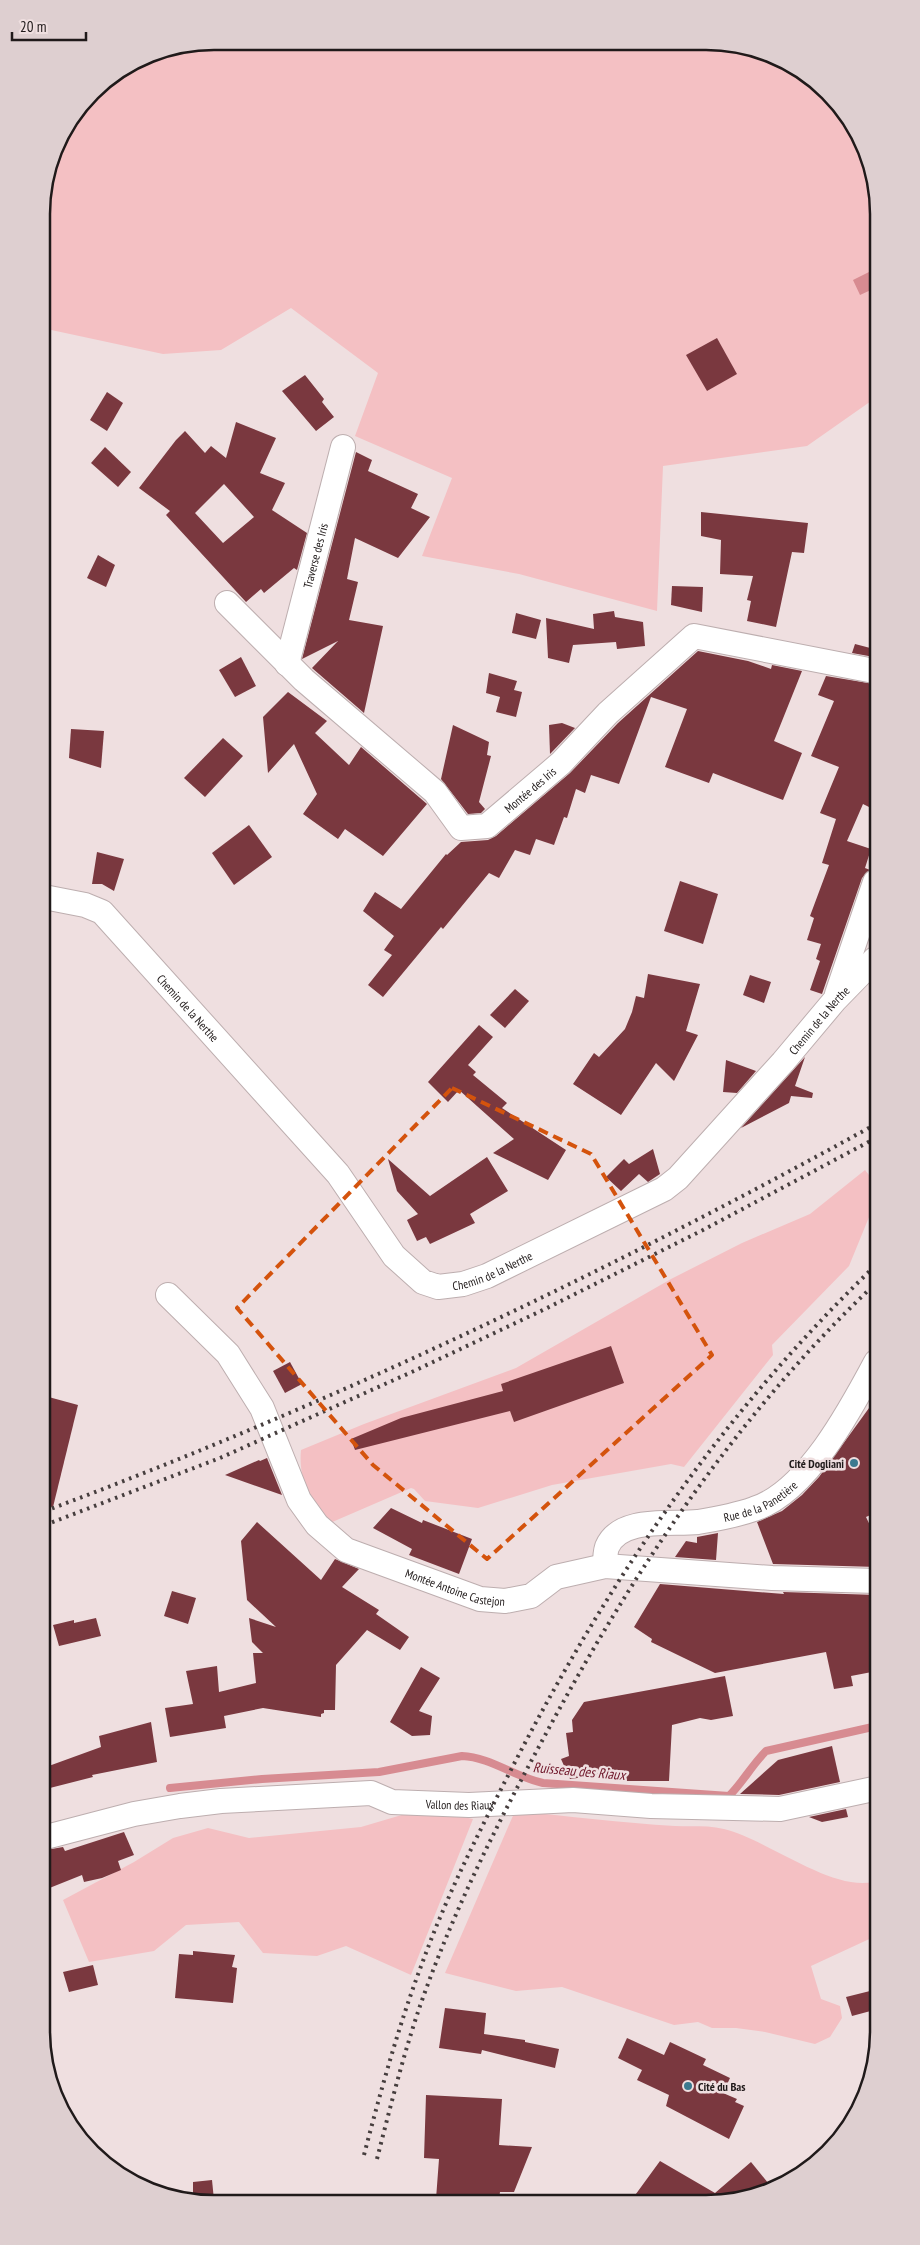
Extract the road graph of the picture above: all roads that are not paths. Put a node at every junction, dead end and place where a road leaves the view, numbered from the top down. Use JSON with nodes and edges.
{"nodes":[{"id":1,"x":343,"y":448,"type":"dead end"},
{"id":2,"x":226,"y":603,"type":"dead end"},
{"id":3,"x":287,"y":664,"type":"junction"},
{"id":4,"x":870,"y":670,"type":"edge"},
{"id":5,"x":870,"y":897,"type":"edge"},
{"id":6,"x":50,"y":898,"type":"edge"},
{"id":7,"x":870,"y":964,"type":"edge"},
{"id":8,"x":835,"y":1000,"type":"junction"},
{"id":9,"x":168,"y":1295,"type":"dead end"},
{"id":10,"x":870,"y":1373,"type":"edge"},
{"id":11,"x":605,"y":1566,"type":"junction"},
{"id":12,"x":870,"y":1582,"type":"edge"},
{"id":13,"x":870,"y":1790,"type":"edge"},
{"id":14,"x":50,"y":1836,"type":"edge"}],
"edges":[{"from":1,"to":3,"type":"street","name":"Traverse des Iris"},
{"from":2,"to":3,"type":"street","name":"Montée des Iris"},
{"from":3,"to":4,"type":"street","name":"Montée des Iris"},
{"from":5,"to":8,"type":"street"},
{"from":6,"to":8,"type":"street","name":"Chemin de la Nerthe"},
{"from":7,"to":8,"type":"street","name":"Chemin de la Nerthe"},
{"from":9,"to":11,"type":"street","name":"Montée Antoine Castejon"},
{"from":10,"to":11,"type":"street","name":"Rue de la Panetière"},
{"from":11,"to":12,"type":"street","name":"Montée Antoine Castejon"},
{"from":13,"to":14,"type":"street","name":"Vallon des Riaux"}]}
